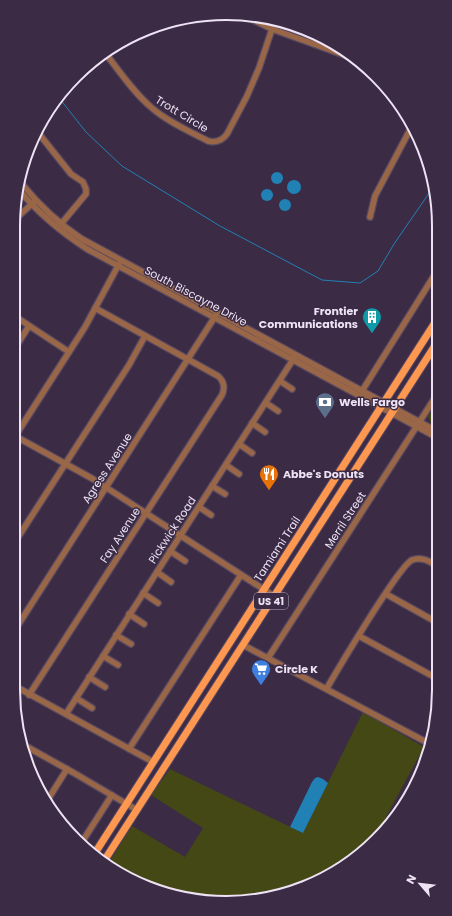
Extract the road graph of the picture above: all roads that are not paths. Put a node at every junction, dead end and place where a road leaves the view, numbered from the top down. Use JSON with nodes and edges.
{"nodes":[{"id":1,"x":258,"y":23,"type":"edge"},
{"id":2,"x":272,"y":29,"type":"junction"},
{"id":3,"x":335,"y":52,"type":"edge"},
{"id":4,"x":109,"y":57,"type":"edge"},
{"id":5,"x":409,"y":132,"type":"edge"},
{"id":6,"x":41,"y":136,"type":"edge"},
{"id":7,"x":24,"y":187,"type":"edge"},
{"id":8,"x":23,"y":193,"type":"edge"},
{"id":9,"x":34,"y":202,"type":"junction"},
{"id":10,"x":20,"y":215,"type":"edge"},
{"id":11,"x":370,"y":217,"type":"dead end"},
{"id":12,"x":61,"y":224,"type":"junction"},
{"id":13,"x":120,"y":263,"type":"junction"},
{"id":14,"x":432,"y":279,"type":"edge"},
{"id":15,"x":95,"y":308,"type":"junction"},
{"id":16,"x":216,"y":316,"type":"junction"},
{"id":17,"x":20,"y":320,"type":"edge"},
{"id":18,"x":29,"y":326,"type":"junction"},
{"id":19,"x":432,"y":327,"type":"edge"},
{"id":20,"x":145,"y":336,"type":"junction"},
{"id":21,"x":20,"y":340,"type":"edge"},
{"id":22,"x":432,"y":350,"type":"edge"},
{"id":23,"x":69,"y":352,"type":"junction"},
{"id":24,"x":294,"y":358,"type":"junction"},
{"id":25,"x":188,"y":360,"type":"junction"},
{"id":26,"x":280,"y":381,"type":"junction"},
{"id":27,"x":292,"y":389,"type":"dead end"},
{"id":28,"x":362,"y":391,"type":"junction"},
{"id":29,"x":432,"y":402,"type":"edge"},
{"id":30,"x":266,"y":403,"type":"junction"},
{"id":31,"x":382,"y":405,"type":"junction"},
{"id":32,"x":393,"y":410,"type":"junction"},
{"id":33,"x":278,"y":411,"type":"dead end"},
{"id":34,"x":252,"y":423,"type":"junction"},
{"id":35,"x":418,"y":424,"type":"junction"},
{"id":36,"x":20,"y":428,"type":"edge"},
{"id":37,"x":432,"y":430,"type":"edge"},
{"id":38,"x":264,"y":432,"type":"dead end"},
{"id":39,"x":432,"y":434,"type":"edge"},
{"id":40,"x":20,"y":440,"type":"edge"},
{"id":41,"x":239,"y":444,"type":"junction"},
{"id":42,"x":252,"y":453,"type":"dead end"},
{"id":43,"x":65,"y":463,"type":"junction"},
{"id":44,"x":226,"y":465,"type":"junction"},
{"id":45,"x":239,"y":474,"type":"dead end"},
{"id":46,"x":212,"y":486,"type":"junction"},
{"id":47,"x":106,"y":487,"type":"junction"},
{"id":48,"x":224,"y":494,"type":"dead end"},
{"id":49,"x":199,"y":507,"type":"junction"},
{"id":50,"x":146,"y":514,"type":"junction"},
{"id":51,"x":211,"y":515,"type":"dead end"},
{"id":52,"x":20,"y":534,"type":"edge"},
{"id":53,"x":180,"y":536,"type":"junction"},
{"id":54,"x":170,"y":552,"type":"junction"},
{"id":55,"x":185,"y":561,"type":"dead end"},
{"id":56,"x":432,"y":563,"type":"edge"},
{"id":57,"x":156,"y":572,"type":"junction"},
{"id":58,"x":241,"y":575,"type":"junction"},
{"id":59,"x":171,"y":582,"type":"dead end"},
{"id":60,"x":264,"y":590,"type":"junction"},
{"id":61,"x":143,"y":593,"type":"junction"},
{"id":62,"x":386,"y":594,"type":"junction"},
{"id":63,"x":274,"y":596,"type":"junction"},
{"id":64,"x":158,"y":603,"type":"dead end"},
{"id":65,"x":129,"y":614,"type":"junction"},
{"id":66,"x":432,"y":620,"type":"edge"},
{"id":67,"x":20,"y":622,"type":"edge"},
{"id":68,"x":144,"y":624,"type":"dead end"},
{"id":69,"x":116,"y":635,"type":"junction"},
{"id":70,"x":359,"y":636,"type":"junction"},
{"id":71,"x":131,"y":644,"type":"dead end"},
{"id":72,"x":243,"y":645,"type":"junction"},
{"id":73,"x":103,"y":656,"type":"junction"},
{"id":74,"x":268,"y":658,"type":"junction"},
{"id":75,"x":118,"y":665,"type":"dead end"},
{"id":76,"x":89,"y":677,"type":"junction"},
{"id":77,"x":432,"y":677,"type":"edge"},
{"id":78,"x":106,"y":687,"type":"dead end"},
{"id":79,"x":327,"y":688,"type":"junction"},
{"id":80,"x":20,"y":689,"type":"edge"},
{"id":81,"x":29,"y":695,"type":"junction"},
{"id":82,"x":76,"y":698,"type":"junction"},
{"id":83,"x":92,"y":708,"type":"dead end"},
{"id":84,"x":66,"y":714,"type":"junction"},
{"id":85,"x":425,"y":742,"type":"edge"},
{"id":86,"x":28,"y":748,"type":"edge"},
{"id":87,"x":129,"y":749,"type":"junction"},
{"id":88,"x":153,"y":762,"type":"junction"},
{"id":89,"x":67,"y":769,"type":"junction"},
{"id":90,"x":112,"y":795,"type":"junction"},
{"id":91,"x":50,"y":796,"type":"edge"},
{"id":92,"x":126,"y":804,"type":"junction"},
{"id":93,"x":136,"y":810,"type":"junction"},
{"id":94,"x":84,"y":839,"type":"edge"},
{"id":95,"x":97,"y":850,"type":"edge"},
{"id":96,"x":107,"y":857,"type":"edge"}],
"edges":[{"from":1,"to":2,"type":"street"},
{"from":2,"to":3,"type":"street"},
{"from":2,"to":4,"type":"street","name":"Trott Circle"},
{"from":5,"to":11,"type":"street"},
{"from":6,"to":12,"type":"street"},
{"from":7,"to":9,"type":"street","name":"South Biscayne Drive"},
{"from":8,"to":9,"type":"street","name":"South Biscayne Drive"},
{"from":9,"to":10,"type":"street"},
{"from":9,"to":12,"type":"street","name":"South Biscayne Drive"},
{"from":9,"to":13,"type":"street","name":"South Biscayne Drive"},
{"from":12,"to":13,"type":"street","name":"South Biscayne Drive"},
{"from":13,"to":15,"type":"street"},
{"from":13,"to":16,"type":"street","name":"South Biscayne Drive"},
{"from":14,"to":28,"type":"street"},
{"from":15,"to":20,"type":"street"},
{"from":15,"to":23,"type":"street"},
{"from":16,"to":24,"type":"street","name":"South Biscayne Drive"},
{"from":16,"to":25,"type":"street","name":"Agress Avenue"},
{"from":17,"to":18,"type":"street"},
{"from":18,"to":21,"type":"street"},
{"from":18,"to":23,"type":"street"},
{"from":19,"to":31,"type":"main road","name":"Tamiami Trail","number":"US 41"},
{"from":20,"to":25,"type":"street"},
{"from":20,"to":43,"type":"street"},
{"from":22,"to":32,"type":"main road","name":"Tamiami Trail","number":"US 41"},
{"from":23,"to":36,"type":"street"},
{"from":24,"to":26,"type":"street","name":"Pickwick Road"},
{"from":24,"to":28,"type":"street","name":"South Biscayne Drive"},
{"from":24,"to":31,"type":"street","name":"South Biscayne Drive"},
{"from":25,"to":47,"type":"street","name":"Agress Avenue"},
{"from":25,"to":50,"type":"street","name":"Fay Avenue"},
{"from":26,"to":27,"type":"street"},
{"from":26,"to":30,"type":"street","name":"Pickwick Road"},
{"from":28,"to":31,"type":"street","name":"South Biscayne Drive"},
{"from":29,"to":35,"type":"street","name":"Merril Street"},
{"from":30,"to":33,"type":"street"},
{"from":30,"to":34,"type":"street","name":"Pickwick Road"},
{"from":31,"to":32,"type":"street","name":"South Biscayne Drive"},
{"from":31,"to":60,"type":"main road","name":"Tamiami Trail","number":"US 41"},
{"from":32,"to":35,"type":"street","name":"South Biscayne Drive"},
{"from":32,"to":63,"type":"main road","name":"Tamiami Trail","number":"US 41"},
{"from":34,"to":38,"type":"street"},
{"from":34,"to":41,"type":"street","name":"Pickwick Road"},
{"from":35,"to":37,"type":"street","name":"South Biscayne Drive"},
{"from":35,"to":39,"type":"street","name":"South Biscayne Drive"},
{"from":35,"to":74,"type":"street","name":"Merril Street"},
{"from":40,"to":43,"type":"street"},
{"from":41,"to":42,"type":"street"},
{"from":41,"to":44,"type":"street","name":"Pickwick Road"},
{"from":43,"to":47,"type":"street"},
{"from":43,"to":52,"type":"street"},
{"from":44,"to":45,"type":"street"},
{"from":44,"to":46,"type":"street","name":"Pickwick Road"},
{"from":46,"to":48,"type":"street"},
{"from":46,"to":49,"type":"street","name":"Pickwick Road"},
{"from":47,"to":50,"type":"street"},
{"from":47,"to":67,"type":"street","name":"Agress Avenue"},
{"from":49,"to":51,"type":"street"},
{"from":49,"to":53,"type":"street","name":"Pickwick Road"},
{"from":50,"to":53,"type":"street"},
{"from":50,"to":81,"type":"street","name":"Fay Avenue"},
{"from":53,"to":54,"type":"street","name":"Pickwick Road"},
{"from":53,"to":58,"type":"street"},
{"from":54,"to":55,"type":"street"},
{"from":54,"to":57,"type":"street","name":"Pickwick Road"},
{"from":56,"to":62,"type":"street"},
{"from":57,"to":59,"type":"street"},
{"from":57,"to":61,"type":"street","name":"Pickwick Road"},
{"from":58,"to":60,"type":"street"},
{"from":58,"to":87,"type":"street","name":"Tamiami Trail"},
{"from":60,"to":63,"type":"street"},
{"from":60,"to":88,"type":"main road","name":"Tamiami Trail","number":"US 41"},
{"from":61,"to":64,"type":"street"},
{"from":61,"to":65,"type":"street","name":"Pickwick Road"},
{"from":62,"to":66,"type":"street"},
{"from":62,"to":70,"type":"street"},
{"from":63,"to":72,"type":"main road","name":"Tamiami Trail","number":"US 41"},
{"from":65,"to":68,"type":"street"},
{"from":65,"to":69,"type":"street","name":"Pickwick Road"},
{"from":69,"to":71,"type":"street"},
{"from":69,"to":73,"type":"street","name":"Pickwick Road"},
{"from":70,"to":77,"type":"street"},
{"from":70,"to":79,"type":"street"},
{"from":72,"to":74,"type":"street"},
{"from":72,"to":93,"type":"main road","name":"Tamiami Trail","number":"US 41"},
{"from":73,"to":75,"type":"street"},
{"from":73,"to":76,"type":"street","name":"Pickwick Road"},
{"from":74,"to":79,"type":"street"},
{"from":76,"to":78,"type":"street"},
{"from":76,"to":82,"type":"street","name":"Pickwick Road"},
{"from":79,"to":85,"type":"street"},
{"from":80,"to":81,"type":"street"},
{"from":81,"to":84,"type":"street"},
{"from":82,"to":83,"type":"street"},
{"from":82,"to":84,"type":"street","name":"Pickwick Road"},
{"from":84,"to":87,"type":"street"},
{"from":86,"to":89,"type":"street"},
{"from":87,"to":88,"type":"street"},
{"from":88,"to":92,"type":"main road","name":"Tamiami Trail","number":"US 41"},
{"from":89,"to":90,"type":"street"},
{"from":89,"to":91,"type":"street"},
{"from":90,"to":92,"type":"street"},
{"from":90,"to":94,"type":"street"},
{"from":92,"to":93,"type":"street"},
{"from":92,"to":95,"type":"main road","name":"Tamiami Trail","number":"US 41"},
{"from":93,"to":96,"type":"main road","name":"Tamiami Trail","number":"US 41"}]}
